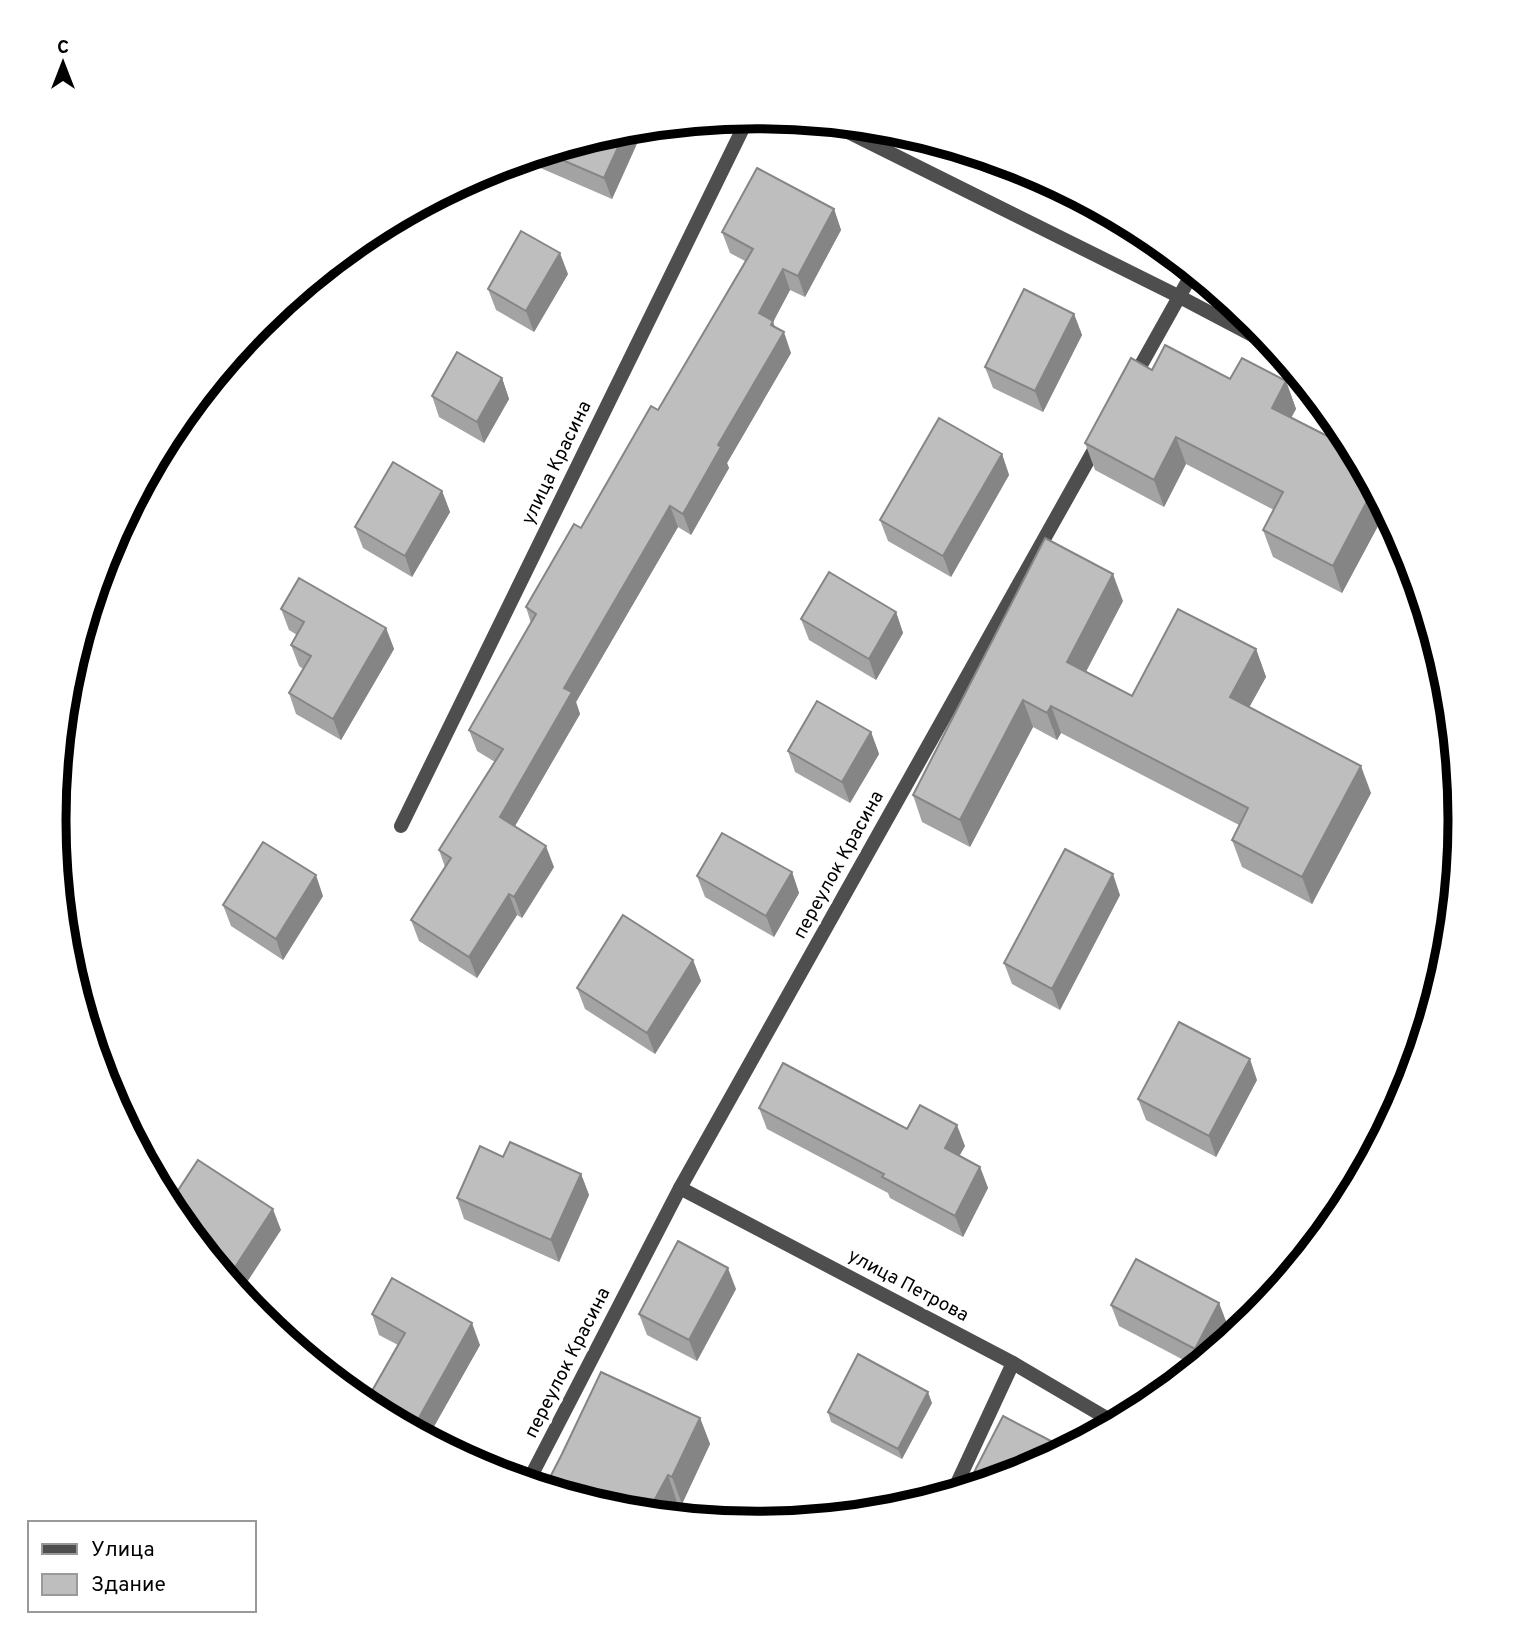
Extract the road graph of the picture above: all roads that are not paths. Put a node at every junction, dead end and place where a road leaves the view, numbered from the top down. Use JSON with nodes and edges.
{"nodes":[{"id":1,"x":742,"y":129,"type":"edge"},
{"id":2,"x":857,"y":136,"type":"edge"},
{"id":3,"x":1189,"y":280,"type":"edge"},
{"id":4,"x":1180,"y":297,"type":"junction"},
{"id":5,"x":1247,"y":332,"type":"edge"},
{"id":6,"x":1125,"y":394,"type":"edge"},
{"id":7,"x":1104,"y":431,"type":"edge"},
{"id":8,"x":401,"y":826,"type":"dead end"},
{"id":9,"x":680,"y":1188,"type":"junction"},
{"id":10,"x":1013,"y":1363,"type":"junction"},
{"id":11,"x":1105,"y":1417,"type":"edge"},
{"id":12,"x":533,"y":1473,"type":"edge"},
{"id":13,"x":958,"y":1480,"type":"edge"}],
"edges":[{"from":1,"to":8,"type":"street","name":"улица Красина"},
{"from":2,"to":4,"type":"street"},
{"from":3,"to":4,"type":"street"},
{"from":4,"to":5,"type":"street"},
{"from":4,"to":6,"type":"street"},
{"from":7,"to":9,"type":"street","name":"переулок Красина"},
{"from":9,"to":10,"type":"street","name":"улица Петрова"},
{"from":9,"to":12,"type":"street","name":"переулок Красина"},
{"from":10,"to":11,"type":"street","name":"улица Петрова"},
{"from":10,"to":13,"type":"street"}]}
